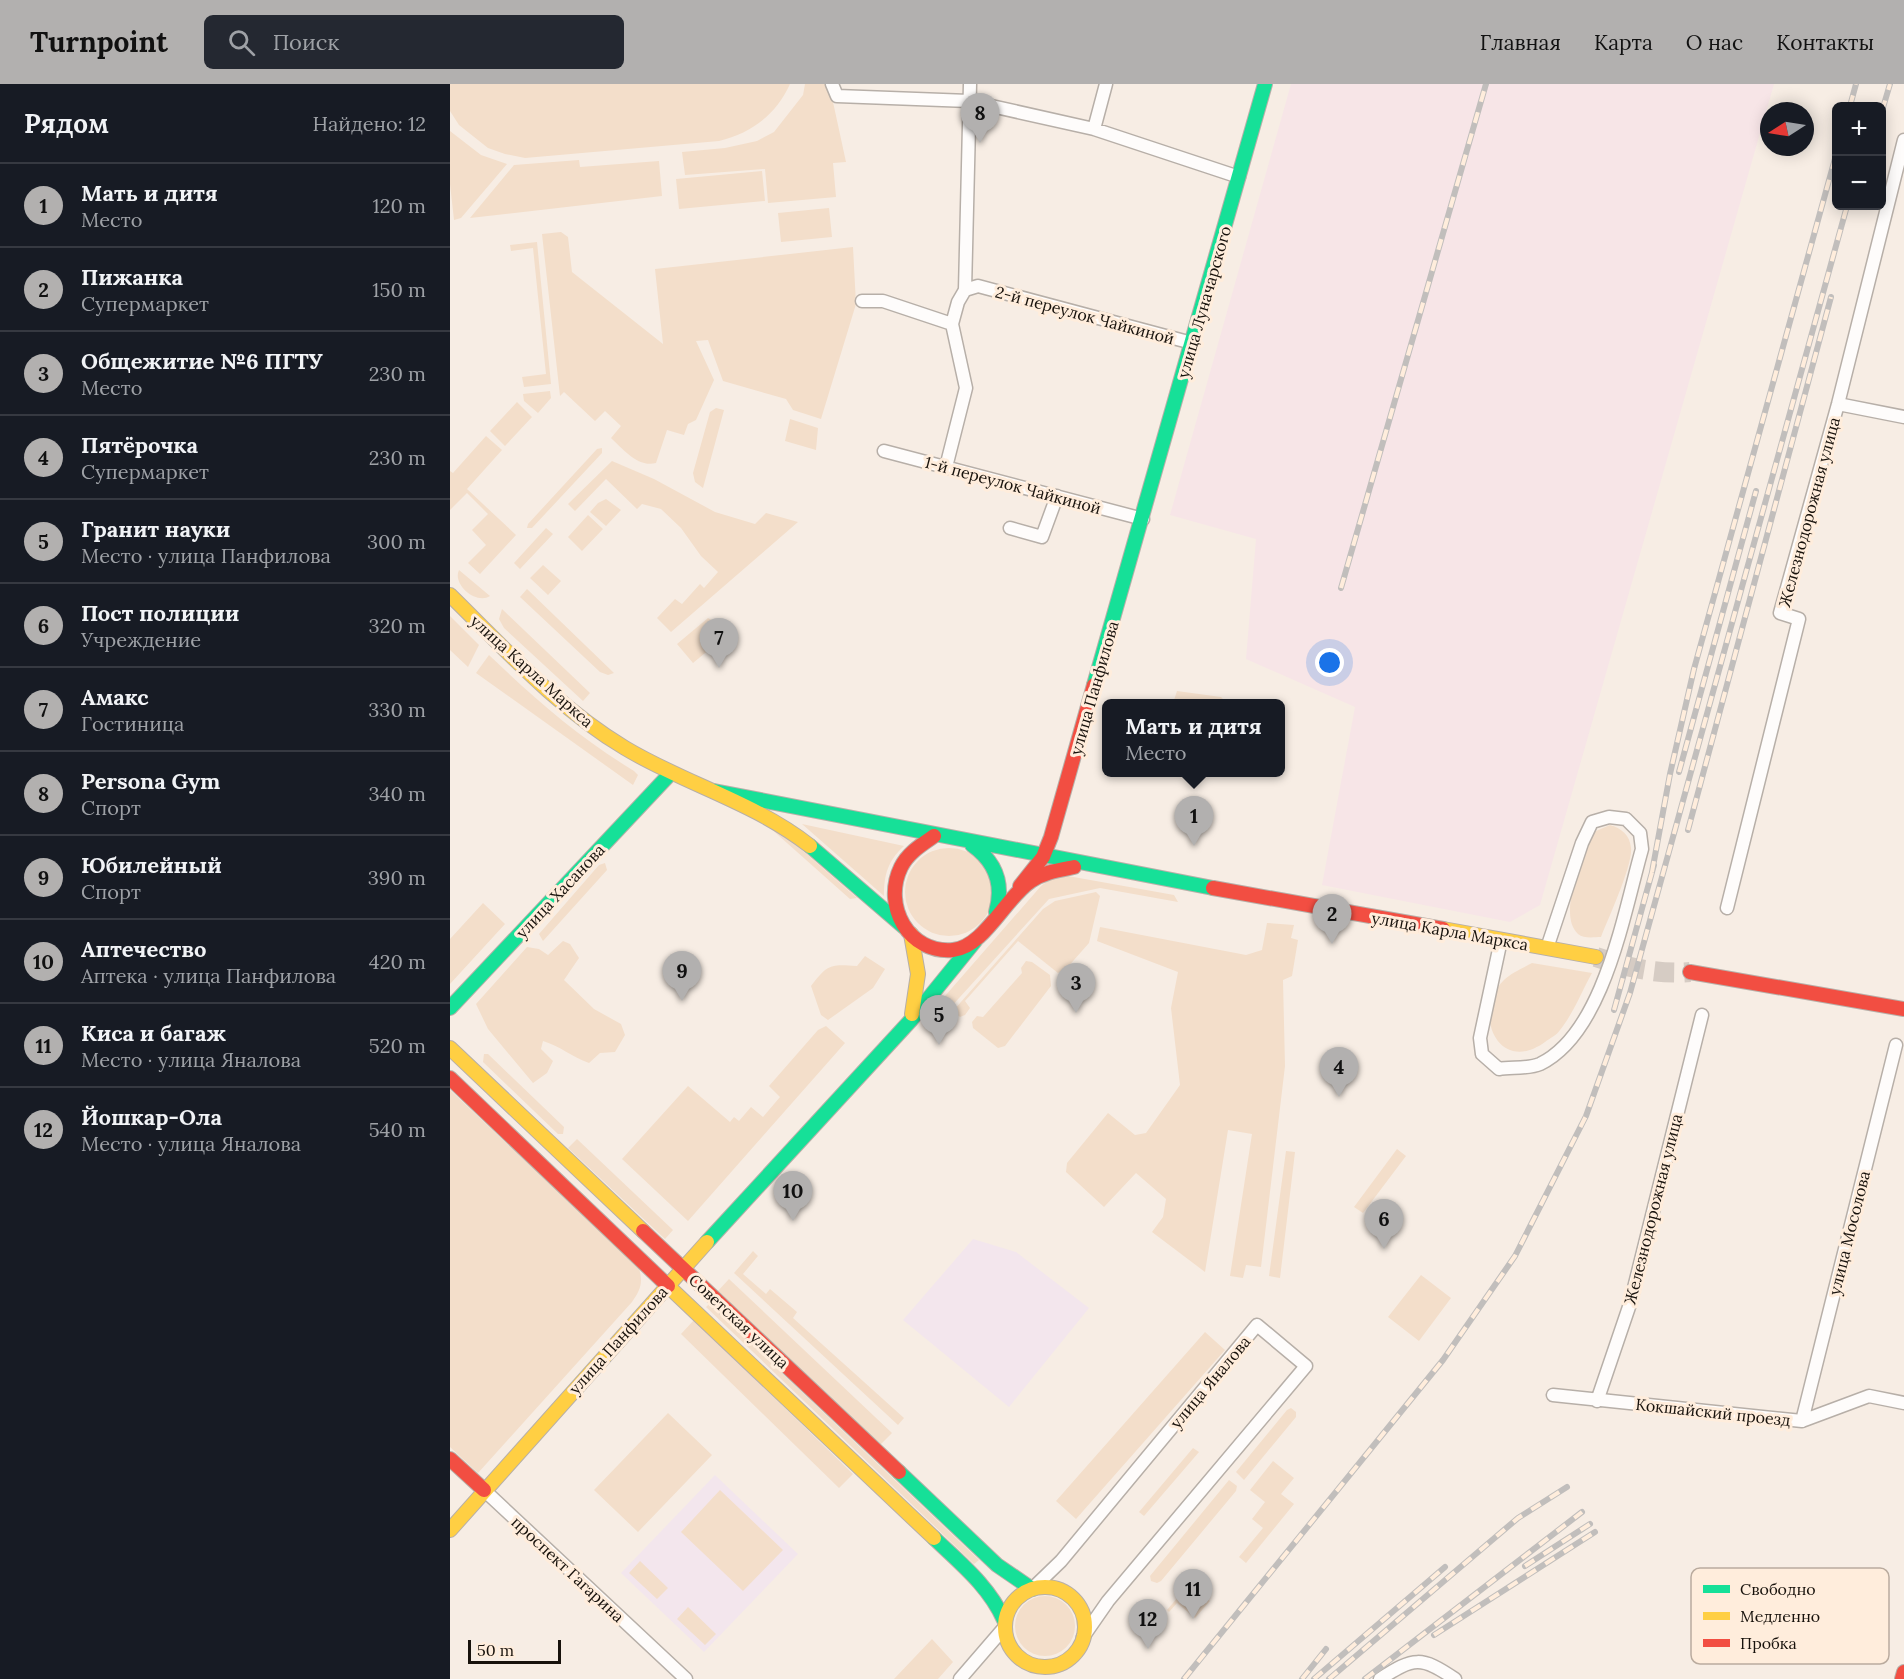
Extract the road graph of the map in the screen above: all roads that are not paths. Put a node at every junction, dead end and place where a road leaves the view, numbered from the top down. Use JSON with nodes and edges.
{"nodes":[{"id":1,"x":970,"y":84,"type":"edge"},
{"id":2,"x":1106,"y":84,"type":"edge"},
{"id":3,"x":1264,"y":84,"type":"edge"},
{"id":4,"x":835,"y":90,"type":"edge"},
{"id":5,"x":969,"y":101,"type":"junction"},
{"id":6,"x":1094,"y":129,"type":"junction"},
{"id":7,"x":1904,"y":140,"type":"edge"},
{"id":8,"x":1239,"y":177,"type":"junction"},
{"id":9,"x":965,"y":290,"type":"junction"},
{"id":10,"x":862,"y":301,"type":"dead end"},
{"id":11,"x":952,"y":324,"type":"junction"},
{"id":12,"x":1192,"y":343,"type":"junction"},
{"id":13,"x":1838,"y":404,"type":"junction"},
{"id":14,"x":1904,"y":417,"type":"edge"},
{"id":15,"x":884,"y":451,"type":"dead end"},
{"id":16,"x":946,"y":466,"type":"junction"},
{"id":17,"x":1057,"y":496,"type":"junction"},
{"id":18,"x":1143,"y":519,"type":"junction"},
{"id":19,"x":1010,"y":528,"type":"dead end"},
{"id":20,"x":450,"y":595,"type":"edge"},
{"id":21,"x":670,"y":774,"type":"junction"},
{"id":22,"x":714,"y":791,"type":"junction"},
{"id":23,"x":934,"y":836,"type":"junction"},
{"id":24,"x":969,"y":843,"type":"junction"},
{"id":25,"x":1043,"y":857,"type":"junction"},
{"id":26,"x":1091,"y":866,"type":"junction"},
{"id":27,"x":1017,"y":889,"type":"junction"},
{"id":28,"x":1728,"y":908,"type":"dead end"},
{"id":29,"x":994,"y":917,"type":"junction"},
{"id":30,"x":907,"y":931,"type":"junction"},
{"id":31,"x":1501,"y":940,"type":"junction"},
{"id":32,"x":975,"y":941,"type":"junction"},
{"id":33,"x":1547,"y":948,"type":"junction"},
{"id":34,"x":1596,"y":957,"type":"tunnel mouth"},
{"id":35,"x":1690,"y":972,"type":"tunnel mouth"},
{"id":36,"x":450,"y":1008,"type":"edge"},
{"id":37,"x":1904,"y":1009,"type":"edge"},
{"id":38,"x":1702,"y":1015,"type":"dead end"},
{"id":39,"x":911,"y":1020,"type":"junction"},
{"id":40,"x":1896,"y":1045,"type":"dead end"},
{"id":41,"x":450,"y":1048,"type":"edge"},
{"id":42,"x":450,"y":1078,"type":"edge"},
{"id":43,"x":683,"y":1268,"type":"junction"},
{"id":44,"x":668,"y":1284,"type":"junction"},
{"id":45,"x":1553,"y":1395,"type":"dead end"},
{"id":46,"x":1597,"y":1401,"type":"junction"},
{"id":47,"x":1904,"y":1403,"type":"edge"},
{"id":48,"x":1802,"y":1421,"type":"junction"},
{"id":49,"x":450,"y":1458,"type":"edge"},
{"id":50,"x":484,"y":1490,"type":"junction"},
{"id":51,"x":450,"y":1530,"type":"edge"},
{"id":52,"x":1032,"y":1589,"type":"junction"},
{"id":53,"x":1004,"y":1624,"type":"junction"},
{"id":54,"x":1083,"y":1637,"type":"junction"},
{"id":55,"x":1904,"y":1672,"type":"edge"},
{"id":56,"x":1450,"y":1676,"type":"edge"},
{"id":57,"x":686,"y":1679,"type":"edge"},
{"id":58,"x":960,"y":1679,"type":"edge"},
{"id":59,"x":1380,"y":1679,"type":"edge"},
{"id":60,"x":1902,"y":1679,"type":"edge"}],
"edges":[{"from":1,"to":5,"type":"street"},
{"from":2,"to":6,"type":"street"},
{"from":3,"to":8,"type":"main road","name":"улица Луначарского"},
{"from":4,"to":5,"type":"street"},
{"from":5,"to":6,"type":"street"},
{"from":5,"to":9,"type":"street"},
{"from":6,"to":8,"type":"street"},
{"from":7,"to":13,"type":"street","name":"Железнодорожная улица"},
{"from":8,"to":12,"type":"main road","name":"улица Луначарского"},
{"from":9,"to":11,"type":"street"},
{"from":9,"to":12,"type":"street","name":"2-й переулок Чайкиной"},
{"from":10,"to":11,"type":"street"},
{"from":11,"to":16,"type":"street"},
{"from":12,"to":18,"type":"main road","name":"улица Луначарского"},
{"from":13,"to":14,"type":"street"},
{"from":13,"to":28,"type":"street","name":"Железнодорожная улица"},
{"from":15,"to":16,"type":"street","name":"1-й переулок Чайкиной"},
{"from":16,"to":17,"type":"street","name":"1-й переулок Чайкиной"},
{"from":17,"to":18,"type":"street","name":"1-й переулок Чайкиной"},
{"from":17,"to":19,"type":"street"},
{"from":18,"to":25,"type":"main road","name":"улица Панфилова"},
{"from":20,"to":21,"type":"main road","name":"улица Карла Маркса"},
{"from":21,"to":22,"type":"main road","name":"улица Карла Маркса"},
{"from":21,"to":36,"type":"main road","name":"улица Хасанова"},
{"from":22,"to":23,"type":"main road","name":"улица Карла Маркса"},
{"from":22,"to":30,"type":"main road","name":"улица Карла Маркса"},
{"from":23,"to":24,"type":"main road"},
{"from":23,"to":30,"type":"main road"},
{"from":24,"to":25,"type":"main road","name":"улица Карла Маркса"},
{"from":24,"to":29,"type":"main road"},
{"from":25,"to":26,"type":"main road","name":"улица Карла Маркса"},
{"from":25,"to":27,"type":"main road"},
{"from":26,"to":27,"type":"main road","name":"улица Карла Маркса"},
{"from":26,"to":31,"type":"main road","name":"улица Карла Маркса"},
{"from":27,"to":29,"type":"main road"},
{"from":29,"to":32,"type":"main road"},
{"from":30,"to":32,"type":"main road"},
{"from":30,"to":39,"type":"main road"},
{"from":31,"to":33,"type":"main road","name":"улица Карла Маркса"},
{"from":31,"to":33,"type":"street"},
{"from":32,"to":39,"type":"main road","name":"улица Панфилова"},
{"from":33,"to":34,"type":"main road","name":"улица Карла Маркса"},
{"from":35,"to":37,"type":"main road"},
{"from":38,"to":46,"type":"street","name":"Железнодорожная улица"},
{"from":39,"to":43,"type":"main road","name":"улица Панфилова"},
{"from":40,"to":48,"type":"street","name":"улица Мосолова"},
{"from":41,"to":43,"type":"main road","name":"Советская улица"},
{"from":42,"to":44,"type":"main road","name":"Советская улица"},
{"from":43,"to":44,"type":"main road","name":"улица Панфилова"},
{"from":43,"to":52,"type":"main road","name":"Советская улица"},
{"from":44,"to":50,"type":"main road","name":"улица Панфилова"},
{"from":44,"to":53,"type":"main road","name":"Советская улица"},
{"from":45,"to":46,"type":"street","name":"Кокшайский проезд"},
{"from":46,"to":48,"type":"street","name":"Кокшайский проезд"},
{"from":47,"to":48,"type":"street","name":"Кокшайский проезд"},
{"from":49,"to":50,"type":"main road","name":"проспект Гагарина"},
{"from":50,"to":51,"type":"main road","name":"улица Панфилова"},
{"from":50,"to":57,"type":"street","name":"проспект Гагарина"},
{"from":52,"to":53,"type":"main road"},
{"from":52,"to":54,"type":"main road"},
{"from":52,"to":54,"type":"street","name":"улица Яналова"},
{"from":53,"to":54,"type":"main road"},
{"from":53,"to":58,"type":"street"},
{"from":55,"to":60,"type":"main road"},
{"from":56,"to":59,"type":"street"}]}
